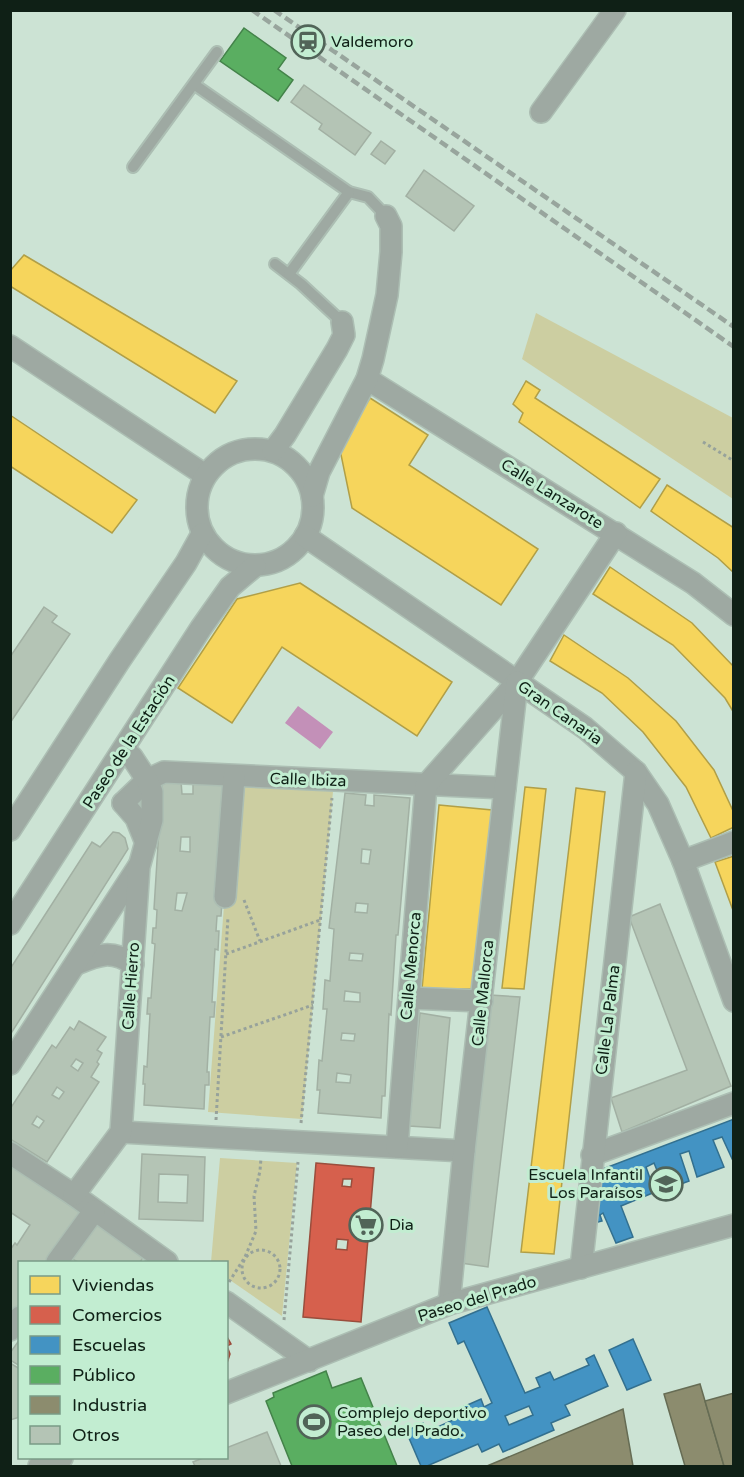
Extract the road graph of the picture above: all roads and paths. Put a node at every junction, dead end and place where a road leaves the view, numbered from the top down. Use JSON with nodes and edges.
{"nodes":[{"id":1,"x":615,"y":10,"type":"edge"},
{"id":2,"x":217,"y":52,"type":"dead end"},
{"id":3,"x":195,"y":85,"type":"junction"},
{"id":4,"x":541,"y":111,"type":"dead end"},
{"id":5,"x":133,"y":167,"type":"dead end"},
{"id":6,"x":349,"y":192,"type":"junction"},
{"id":7,"x":386,"y":216,"type":"joint"},
{"id":8,"x":275,"y":264,"type":"dead end"},
{"id":9,"x":289,"y":274,"type":"junction"},
{"id":10,"x":342,"y":322,"type":"joint"},
{"id":11,"x":10,"y":346,"type":"edge"},
{"id":12,"x":367,"y":379,"type":"junction"},
{"id":13,"x":703,"y":442,"type":"dead end"},
{"id":14,"x":273,"y":451,"type":"junction"},
{"id":15,"x":734,"y":461,"type":"edge"},
{"id":16,"x":205,"y":475,"type":"junction"},
{"id":17,"x":312,"y":496,"type":"junction"},
{"id":18,"x":616,"y":533,"type":"junction"},
{"id":19,"x":202,"y":534,"type":"junction"},
{"id":20,"x":305,"y":537,"type":"junction"},
{"id":21,"x":255,"y":566,"type":"junction"},
{"id":22,"x":734,"y":615,"type":"edge"},
{"id":23,"x":517,"y":682,"type":"junction"},
{"id":24,"x":124,"y":750,"type":"junction"},
{"id":25,"x":636,"y":772,"type":"junction"},
{"id":26,"x":234,"y":777,"type":"junction"},
{"id":27,"x":147,"y":780,"type":"junction"},
{"id":28,"x":334,"y":781,"type":"junction"},
{"id":29,"x":426,"y":784,"type":"junction"},
{"id":30,"x":505,"y":789,"type":"junction"},
{"id":31,"x":123,"y":803,"type":"junction"},
{"id":32,"x":88,"y":805,"type":"junction"},
{"id":33,"x":10,"y":830,"type":"edge"},
{"id":34,"x":734,"y":842,"type":"edge"},
{"id":35,"x":146,"y":843,"type":"junction"},
{"id":36,"x":683,"y":861,"type":"junction"},
{"id":37,"x":139,"y":867,"type":"junction"},
{"id":38,"x":227,"y":905,"type":"junction"},
{"id":39,"x":321,"y":920,"type":"junction"},
{"id":40,"x":10,"y":924,"type":"edge"},
{"id":41,"x":260,"y":941,"type":"junction"},
{"id":42,"x":226,"y":954,"type":"junction"},
{"id":43,"x":75,"y":964,"type":"junction"},
{"id":44,"x":133,"y":964,"type":"junction"},
{"id":45,"x":408,"y":998,"type":"junction"},
{"id":46,"x":482,"y":1001,"type":"junction"},
{"id":47,"x":734,"y":1001,"type":"edge"},
{"id":48,"x":313,"y":1005,"type":"junction"},
{"id":49,"x":221,"y":1036,"type":"junction"},
{"id":50,"x":10,"y":1064,"type":"edge"},
{"id":51,"x":734,"y":1103,"type":"edge"},
{"id":52,"x":121,"y":1132,"type":"junction"},
{"id":53,"x":215,"y":1137,"type":"junction"},
{"id":54,"x":261,"y":1139,"type":"junction"},
{"id":55,"x":299,"y":1141,"type":"junction"},
{"id":56,"x":397,"y":1147,"type":"junction"},
{"id":57,"x":464,"y":1151,"type":"junction"},
{"id":58,"x":10,"y":1153,"type":"edge"},
{"id":59,"x":592,"y":1155,"type":"junction"},
{"id":60,"x":74,"y":1195,"type":"junction"},
{"id":61,"x":94,"y":1210,"type":"junction"},
{"id":62,"x":734,"y":1225,"type":"edge"},
{"id":63,"x":245,"y":1257,"type":"junction"},
{"id":64,"x":156,"y":1259,"type":"edge"},
{"id":65,"x":58,"y":1261,"type":"edge"},
{"id":66,"x":581,"y":1268,"type":"junction"},
{"id":67,"x":280,"y":1272,"type":"junction"},
{"id":68,"x":287,"y":1273,"type":"junction"},
{"id":69,"x":228,"y":1283,"type":"edge"},
{"id":70,"x":228,"y":1303,"type":"edge"},
{"id":71,"x":449,"y":1304,"type":"junction"},
{"id":72,"x":282,"y":1340,"type":"junction"},
{"id":73,"x":309,"y":1361,"type":"junction"},
{"id":74,"x":228,"y":1392,"type":"edge"},
{"id":75,"x":59,"y":1459,"type":"edge"},
{"id":76,"x":39,"y":1467,"type":"edge"}],
"edges":[{"from":1,"to":4,"type":"street"},
{"from":2,"to":3,"type":"lane"},
{"from":3,"to":5,"type":"lane"},
{"from":3,"to":6,"type":"lane"},
{"from":6,"to":7,"type":"lane"},
{"from":6,"to":9,"type":"lane"},
{"from":7,"to":12,"type":"street"},
{"from":8,"to":9,"type":"lane"},
{"from":9,"to":10,"type":"lane"},
{"from":10,"to":14,"type":"street"},
{"from":11,"to":16,"type":"street"},
{"from":12,"to":17,"type":"street"},
{"from":12,"to":18,"type":"street","name":"Calle Lanzarote"},
{"from":13,"to":15,"type":"path"},
{"from":14,"to":16,"type":"street"},
{"from":14,"to":17,"type":"street"},
{"from":16,"to":19,"type":"street"},
{"from":17,"to":20,"type":"street"},
{"from":18,"to":22,"type":"street","name":"Calle Lanzarote"},
{"from":18,"to":23,"type":"street"},
{"from":19,"to":21,"type":"street"},
{"from":19,"to":33,"type":"street"},
{"from":20,"to":21,"type":"street"},
{"from":20,"to":23,"type":"street","name":"Gran Canaria"},
{"from":21,"to":24,"type":"street","name":"Paseo de la Estación"},
{"from":23,"to":25,"type":"street","name":"Gran Canaria"},
{"from":23,"to":29,"type":"street"},
{"from":23,"to":30,"type":"street","name":"Calle Mallorca"},
{"from":24,"to":27,"type":"street"},
{"from":24,"to":32,"type":"street","name":"Paseo de la Estación"},
{"from":25,"to":36,"type":"street","name":"Gran Canaria"},
{"from":25,"to":59,"type":"street","name":"Calle La Palma"},
{"from":26,"to":27,"type":"street","name":"Calle Ibiza"},
{"from":26,"to":28,"type":"street","name":"Calle Ibiza"},
{"from":26,"to":38,"type":"street"},
{"from":27,"to":31,"type":"street","name":"Calle Ibiza"},
{"from":27,"to":35,"type":"street","name":"Calle Hierro"},
{"from":28,"to":29,"type":"street","name":"Calle Ibiza"},
{"from":28,"to":39,"type":"path"},
{"from":29,"to":30,"type":"street","name":"Calle Ibiza"},
{"from":29,"to":45,"type":"street","name":"Calle Menorca"},
{"from":30,"to":46,"type":"street","name":"Calle Mallorca"},
{"from":31,"to":32,"type":"street"},
{"from":31,"to":35,"type":"street"},
{"from":32,"to":40,"type":"street","name":"Paseo de la Estación"},
{"from":34,"to":36,"type":"street"},
{"from":35,"to":37,"type":"street","name":"Calle Hierro"},
{"from":36,"to":47,"type":"street","name":"Gran Canaria"},
{"from":37,"to":43,"type":"street"},
{"from":37,"to":44,"type":"street","name":"Calle Hierro"},
{"from":38,"to":41,"type":"path"},
{"from":38,"to":42,"type":"path"},
{"from":39,"to":41,"type":"path"},
{"from":39,"to":48,"type":"path"},
{"from":41,"to":42,"type":"path"},
{"from":42,"to":49,"type":"path"},
{"from":43,"to":44,"type":"street"},
{"from":43,"to":50,"type":"street"},
{"from":44,"to":52,"type":"street","name":"Calle Hierro"},
{"from":45,"to":46,"type":"street"},
{"from":45,"to":56,"type":"street","name":"Calle Menorca"},
{"from":46,"to":57,"type":"street","name":"Calle Mallorca"},
{"from":48,"to":49,"type":"path"},
{"from":48,"to":55,"type":"path"},
{"from":49,"to":53,"type":"path"},
{"from":51,"to":59,"type":"street"},
{"from":52,"to":53,"type":"street"},
{"from":52,"to":60,"type":"street"},
{"from":53,"to":54,"type":"street"},
{"from":54,"to":55,"type":"street"},
{"from":54,"to":63,"type":"path"},
{"from":55,"to":56,"type":"street"},
{"from":55,"to":68,"type":"path"},
{"from":56,"to":57,"type":"street"},
{"from":57,"to":71,"type":"street","name":"Calle Mallorca"},
{"from":58,"to":60,"type":"street"},
{"from":59,"to":66,"type":"street","name":"Calle La Palma"},
{"from":60,"to":61,"type":"street"},
{"from":61,"to":64,"type":"street"},
{"from":61,"to":65,"type":"street"},
{"from":62,"to":66,"type":"street","name":"Paseo del Prado"},
{"from":63,"to":67,"type":"path"},
{"from":63,"to":67,"type":"path"},
{"from":63,"to":69,"type":"path"},
{"from":66,"to":71,"type":"street","name":"Paseo del Prado"},
{"from":67,"to":68,"type":"path"},
{"from":68,"to":72,"type":"path"},
{"from":70,"to":72,"type":"street"},
{"from":71,"to":73,"type":"street","name":"Paseo del Prado"},
{"from":72,"to":73,"type":"street"},
{"from":73,"to":74,"type":"street","name":"Paseo del Prado"},
{"from":75,"to":76,"type":"street"}]}
